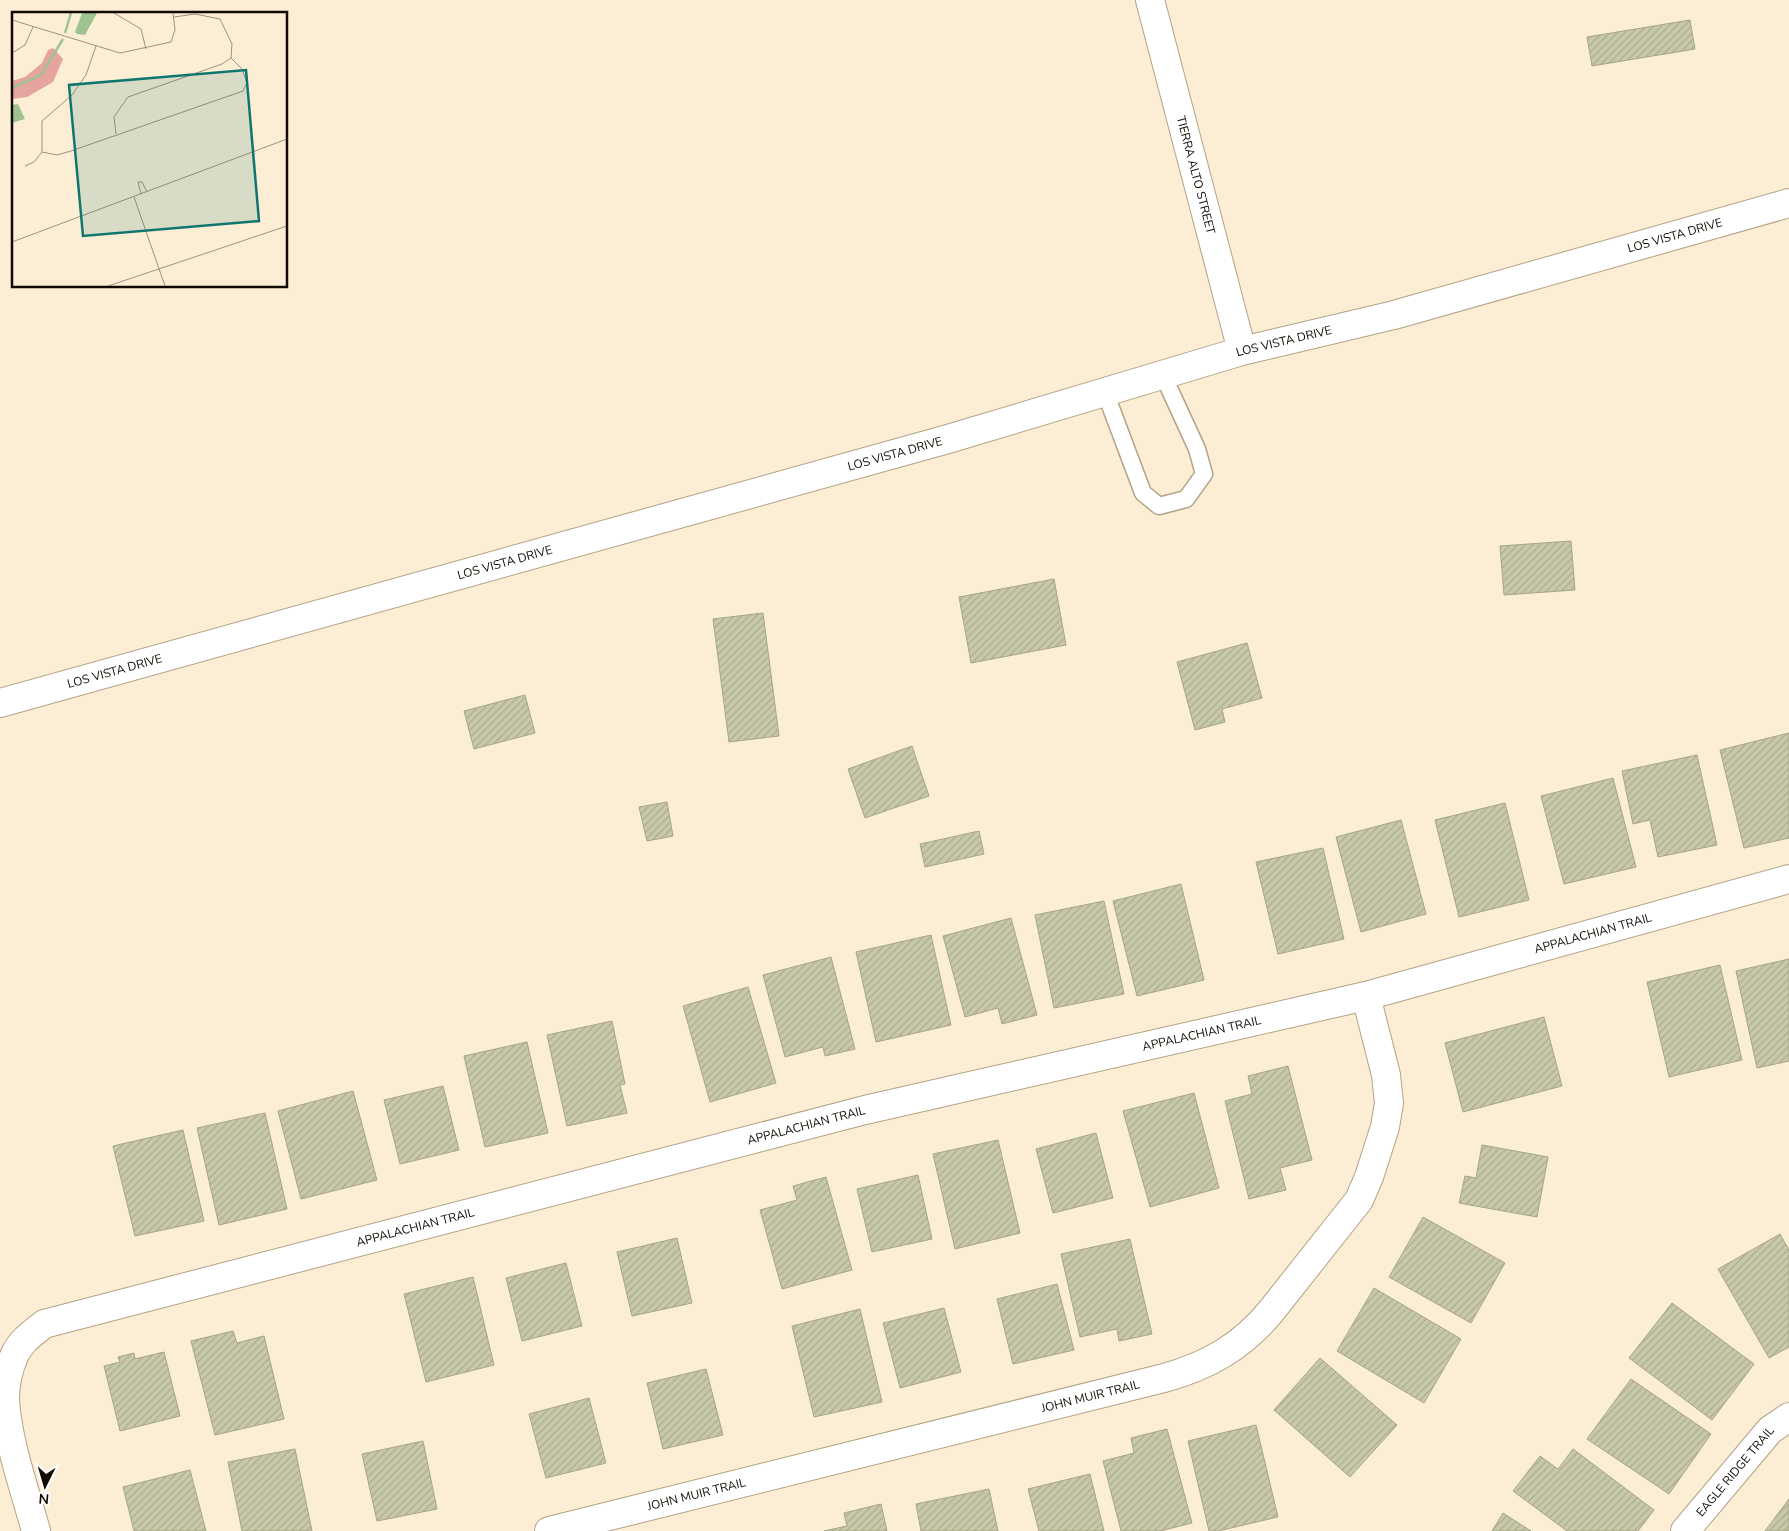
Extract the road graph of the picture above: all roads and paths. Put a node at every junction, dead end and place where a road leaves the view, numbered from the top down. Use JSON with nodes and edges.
{"nodes":[{"id":1,"x":1150,"y":0,"type":"edge"},
{"id":2,"x":1789,"y":203,"type":"edge"},
{"id":3,"x":1242,"y":351,"type":"junction"},
{"id":4,"x":1163,"y":375,"type":"junction"},
{"id":5,"x":1105,"y":392,"type":"junction"},
{"id":6,"x":0,"y":703,"type":"edge"},
{"id":7,"x":1789,"y":880,"type":"edge"},
{"id":8,"x":1366,"y":996,"type":"junction"},
{"id":9,"x":1789,"y":1417,"type":"edge"},
{"id":10,"x":36,"y":1531,"type":"edge"},
{"id":11,"x":549,"y":1531,"type":"edge"},
{"id":12,"x":1685,"y":1531,"type":"edge"}],
"edges":[{"from":1,"to":3,"type":"street","name":"TIERRA ALTO STREET"},
{"from":2,"to":3,"type":"street","name":"LOS VISTA DRIVE"},
{"from":3,"to":4,"type":"street","name":"LOS VISTA DRIVE"},
{"from":4,"to":5,"type":"street","name":"LOS VISTA DRIVE"},
{"from":4,"to":5,"type":"lane"},
{"from":5,"to":6,"type":"street","name":"LOS VISTA DRIVE"},
{"from":7,"to":8,"type":"street","name":"APPALACHIAN TRAIL"},
{"from":8,"to":10,"type":"street","name":"APPALACHIAN TRAIL"},
{"from":8,"to":11,"type":"street","name":"JOHN MUIR TRAIL"},
{"from":9,"to":12,"type":"street","name":"EAGLE RIDGE TRAIL"}]}
